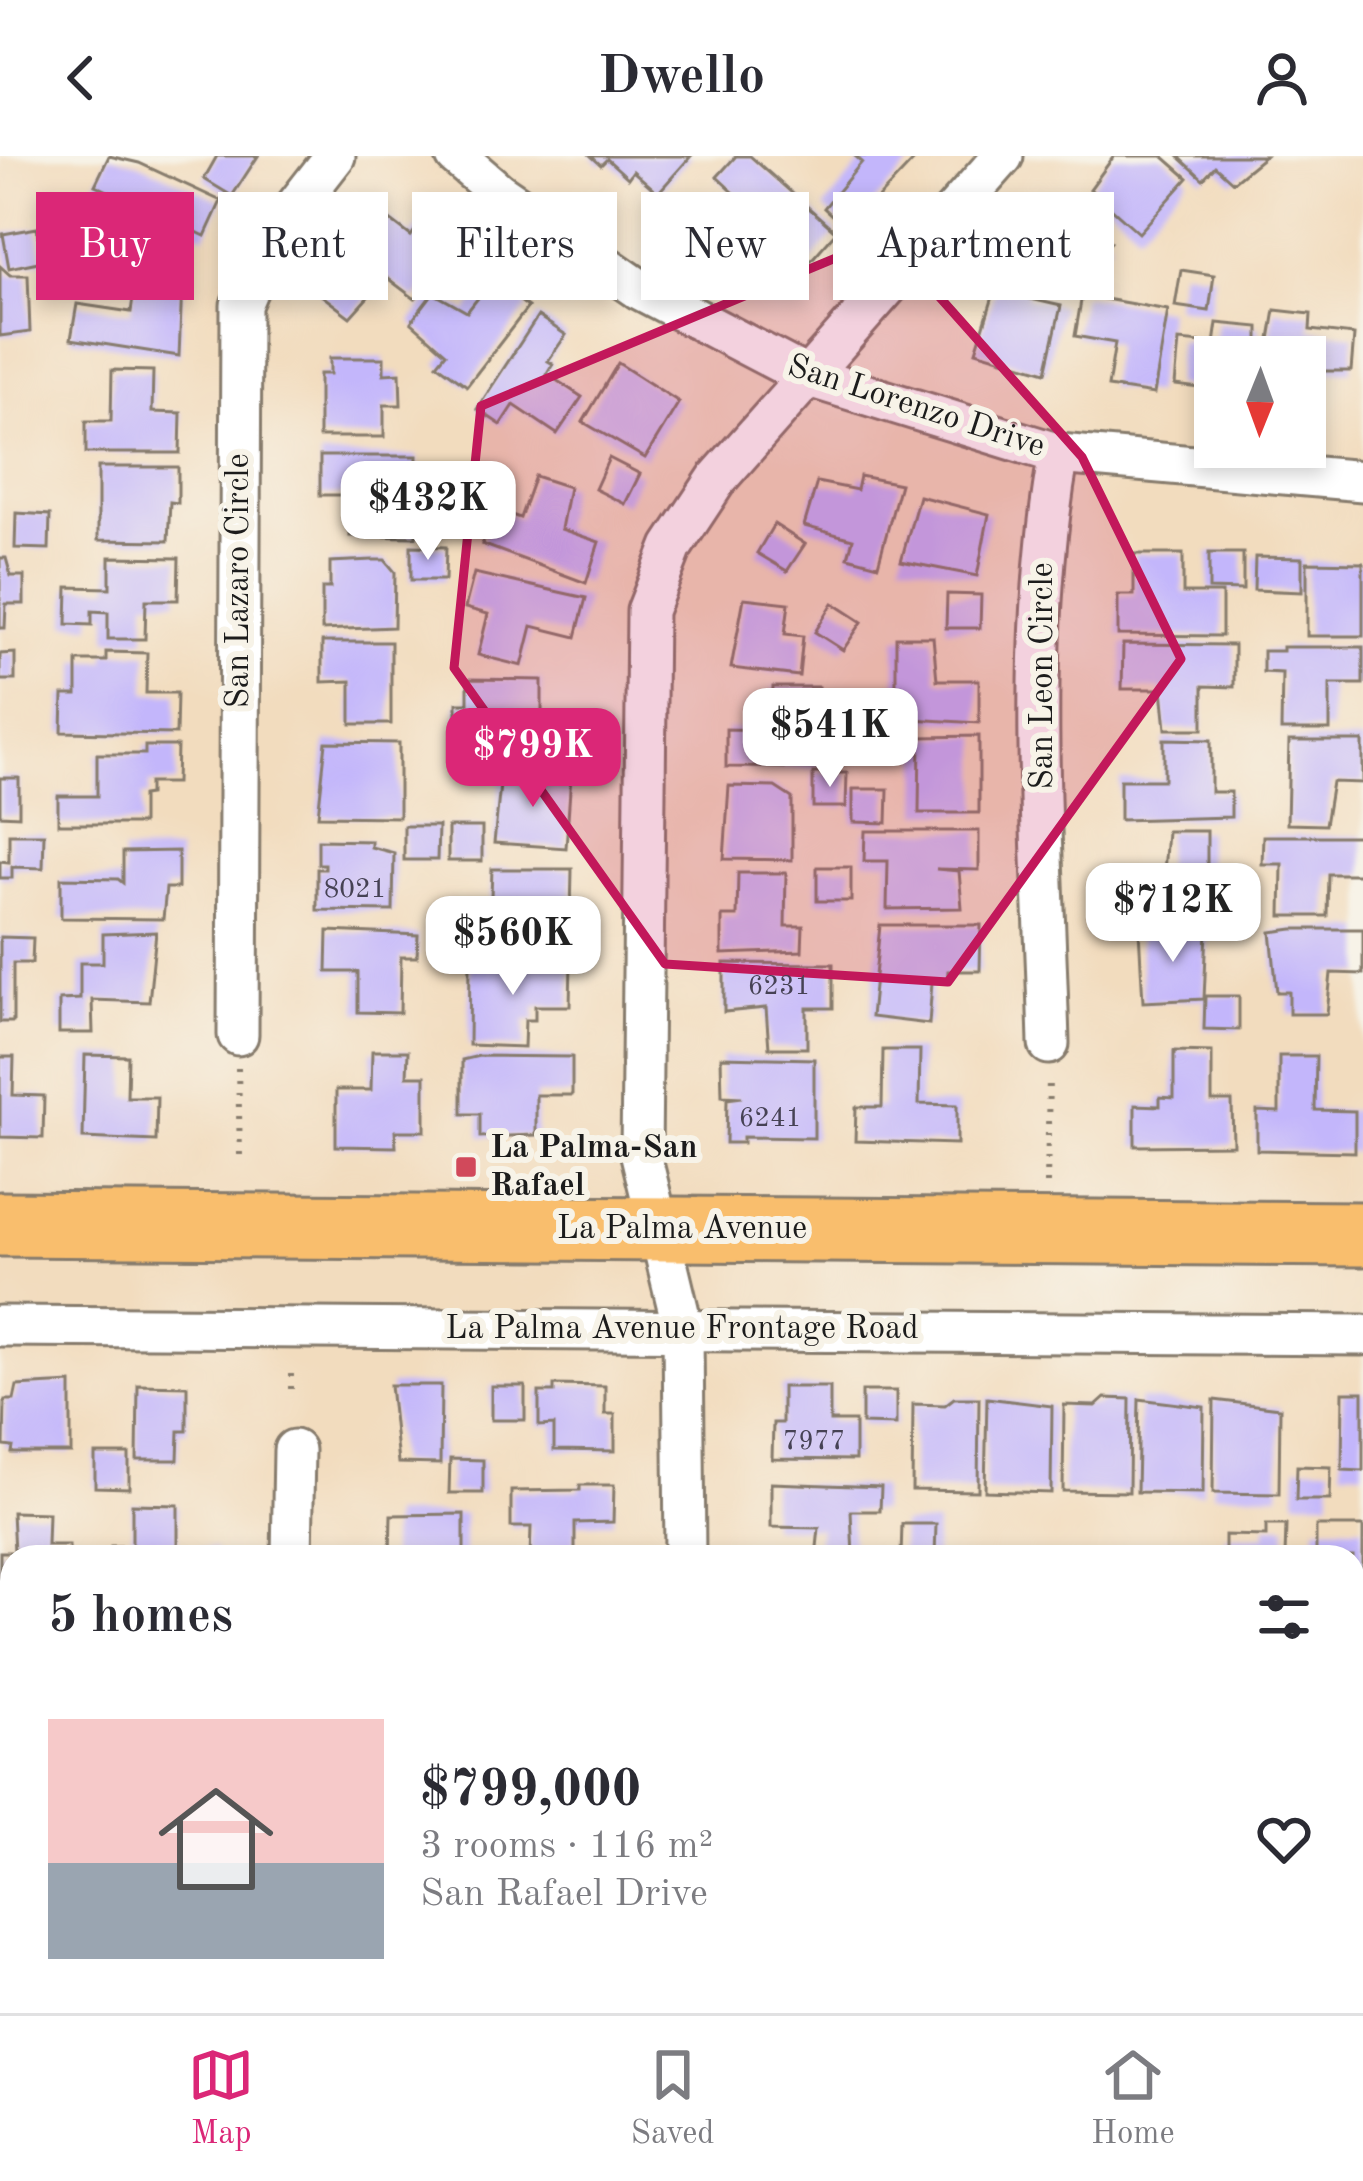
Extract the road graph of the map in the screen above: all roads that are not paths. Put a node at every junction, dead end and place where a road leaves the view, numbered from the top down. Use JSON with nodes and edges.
{"nodes":[{"id":1,"x":335,"y":156,"type":"edge"},
{"id":2,"x":456,"y":156,"type":"edge"},
{"id":3,"x":1003,"y":156,"type":"edge"},
{"id":4,"x":806,"y":376,"type":"junction"},
{"id":5,"x":1059,"y":454,"type":"junction"},
{"id":6,"x":1363,"y":481,"type":"edge"},
{"id":7,"x":238,"y":1034,"type":"road end"},
{"id":8,"x":1049,"y":1044,"type":"road end"},
{"id":9,"x":0,"y":1224,"type":"edge"},
{"id":10,"x":663,"y":1228,"type":"junction"},
{"id":11,"x":1363,"y":1234,"type":"edge"},
{"id":12,"x":0,"y":1326,"type":"edge"},
{"id":13,"x":683,"y":1329,"type":"junction"},
{"id":14,"x":1363,"y":1335,"type":"edge"},
{"id":15,"x":293,"y":1450,"type":"dead end"},
{"id":16,"x":292,"y":1545,"type":"edge"},
{"id":17,"x":685,"y":1545,"type":"edge"}],
"edges":[{"from":1,"to":7,"type":"street","name":"San Lazaro Circle"},
{"from":2,"to":4,"type":"street","name":"San Lorenzo Drive"},
{"from":3,"to":4,"type":"street"},
{"from":4,"to":5,"type":"street","name":"San Lorenzo Drive"},
{"from":4,"to":10,"type":"street"},
{"from":5,"to":6,"type":"street","name":"San Lorenzo Drive"},
{"from":5,"to":8,"type":"street","name":"San Leon Circle"},
{"from":9,"to":10,"type":"main road","name":"La Palma Avenue"},
{"from":10,"to":11,"type":"main road","name":"La Palma Avenue"},
{"from":10,"to":13,"type":"street"},
{"from":12,"to":13,"type":"street","name":"La Palma Avenue Frontage Road"},
{"from":13,"to":14,"type":"street","name":"La Palma Avenue Frontage Road"},
{"from":13,"to":17,"type":"street"},
{"from":15,"to":16,"type":"street"}]}
